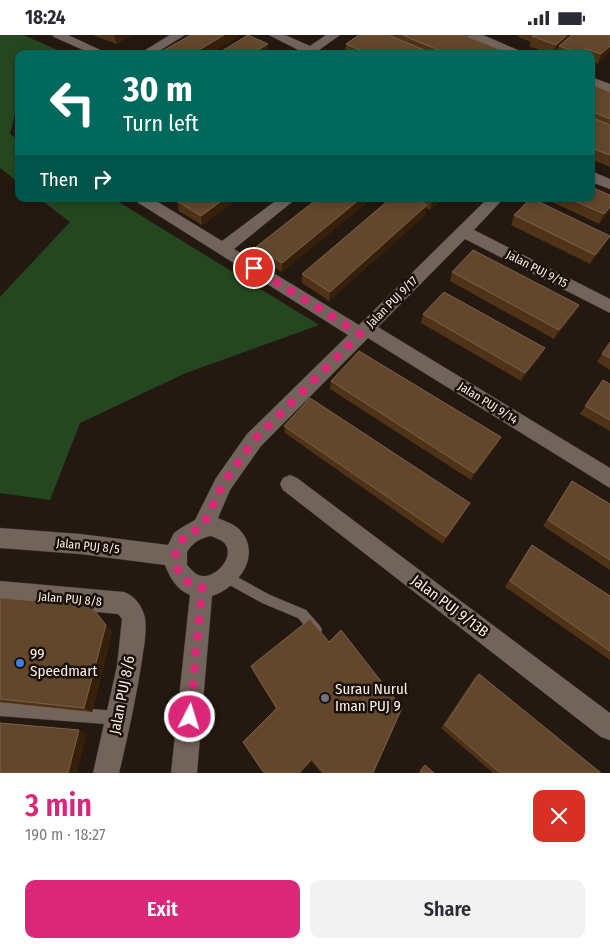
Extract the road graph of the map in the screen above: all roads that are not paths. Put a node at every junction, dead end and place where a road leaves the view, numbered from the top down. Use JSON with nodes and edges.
{"nodes":[{"id":1,"x":58,"y":35,"type":"edge"},
{"id":2,"x":179,"y":35,"type":"edge"},
{"id":3,"x":275,"y":35,"type":"edge"},
{"id":4,"x":334,"y":35,"type":"edge"},
{"id":5,"x":473,"y":35,"type":"edge"},
{"id":6,"x":496,"y":39,"type":"edge"},
{"id":7,"x":94,"y":50,"type":"edge"},
{"id":8,"x":153,"y":50,"type":"edge"},
{"id":9,"x":305,"y":50,"type":"edge"},
{"id":10,"x":315,"y":50,"type":"edge"},
{"id":11,"x":514,"y":50,"type":"edge"},
{"id":12,"x":595,"y":82,"type":"edge"},
{"id":13,"x":610,"y":88,"type":"edge"},
{"id":14,"x":595,"y":178,"type":"edge"},
{"id":15,"x":610,"y":185,"type":"edge"},
{"id":16,"x":147,"y":202,"type":"edge"},
{"id":17,"x":283,"y":202,"type":"edge"},
{"id":18,"x":493,"y":202,"type":"edge"},
{"id":19,"x":463,"y":231,"type":"junction"},
{"id":20,"x":223,"y":249,"type":"junction"},
{"id":21,"x":610,"y":307,"type":"edge"},
{"id":22,"x":363,"y":331,"type":"junction"},
{"id":23,"x":610,"y":479,"type":"edge"},
{"id":24,"x":290,"y":484,"type":"dead end"},
{"id":25,"x":202,"y":527,"type":"junction"},
{"id":26,"x":0,"y":538,"type":"edge"},
{"id":27,"x":175,"y":556,"type":"junction"},
{"id":28,"x":228,"y":577,"type":"junction"},
{"id":29,"x":202,"y":587,"type":"junction"},
{"id":30,"x":0,"y":592,"type":"edge"},
{"id":31,"x":134,"y":617,"type":"joint"},
{"id":32,"x":323,"y":638,"type":"edge"},
{"id":33,"x":0,"y":709,"type":"edge"},
{"id":34,"x":119,"y":718,"type":"junction"},
{"id":35,"x":610,"y":728,"type":"edge"},
{"id":36,"x":106,"y":773,"type":"edge"},
{"id":37,"x":184,"y":773,"type":"edge"}],
"edges":[{"from":1,"to":7,"type":"street"},
{"from":2,"to":8,"type":"street"},
{"from":3,"to":9,"type":"street"},
{"from":4,"to":10,"type":"street"},
{"from":5,"to":6,"type":"street"},
{"from":6,"to":11,"type":"street"},
{"from":12,"to":13,"type":"street"},
{"from":14,"to":15,"type":"street"},
{"from":16,"to":20,"type":"street","name":"Jalan PUJ 9/14"},
{"from":17,"to":20,"type":"street"},
{"from":18,"to":19,"type":"street","name":"Jalan PUJ 9/17"},
{"from":19,"to":21,"type":"street","name":"Jalan PUJ 9/15"},
{"from":19,"to":22,"type":"street","name":"Jalan PUJ 9/17"},
{"from":20,"to":22,"type":"street","name":"Jalan PUJ 9/14"},
{"from":22,"to":23,"type":"street","name":"Jalan PUJ 9/14"},
{"from":22,"to":25,"type":"street","name":"Jalan PUJ 9/17"},
{"from":24,"to":35,"type":"street","name":"Jalan PUJ 9/13B"},
{"from":25,"to":27,"type":"street"},
{"from":25,"to":28,"type":"street"},
{"from":26,"to":27,"type":"street","name":"Jalan PUJ 8/5"},
{"from":27,"to":29,"type":"street"},
{"from":28,"to":29,"type":"street"},
{"from":28,"to":32,"type":"lane"},
{"from":29,"to":37,"type":"street"},
{"from":30,"to":31,"type":"street","name":"Jalan PUJ 8/8"},
{"from":31,"to":34,"type":"street","name":"Jalan PUJ 8/6"},
{"from":33,"to":34,"type":"lane"},
{"from":34,"to":36,"type":"street","name":"Jalan PUJ 8/6"}]}
